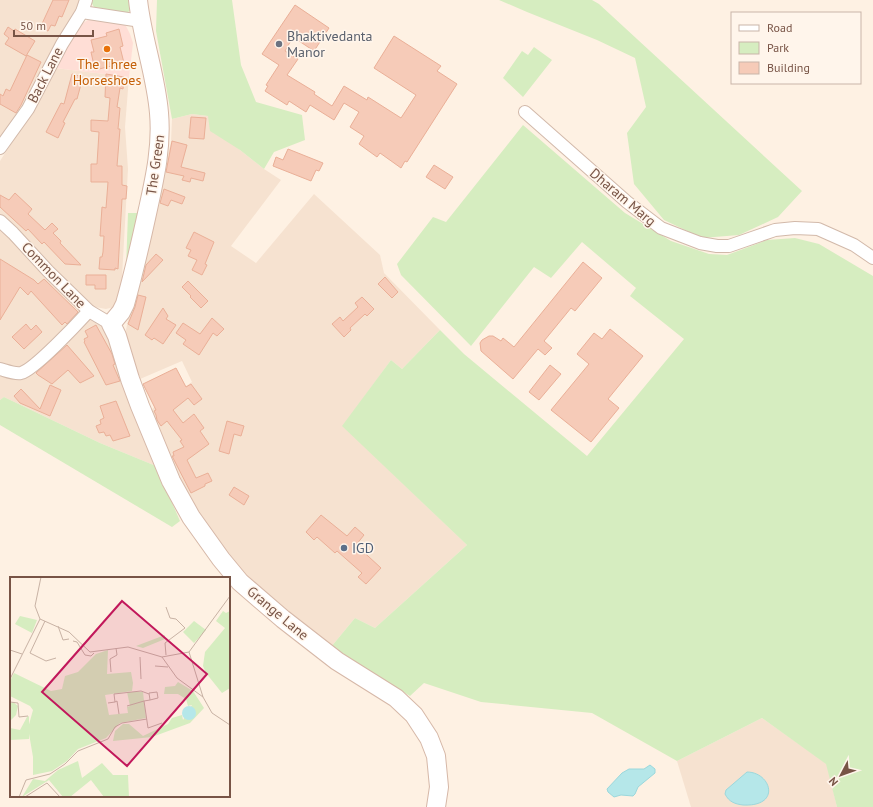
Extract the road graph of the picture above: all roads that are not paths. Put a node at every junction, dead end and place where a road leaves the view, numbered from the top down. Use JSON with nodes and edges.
{"nodes":[{"id":1,"x":138,"y":0,"type":"edge"},
{"id":2,"x":84,"y":6,"type":"edge"},
{"id":3,"x":141,"y":22,"type":"junction"},
{"id":4,"x":525,"y":112,"type":"dead end"},
{"id":5,"x":0,"y":148,"type":"edge"},
{"id":6,"x":0,"y":221,"type":"edge"},
{"id":7,"x":873,"y":258,"type":"edge"},
{"id":8,"x":89,"y":311,"type":"junction"},
{"id":9,"x":111,"y":324,"type":"junction"},
{"id":10,"x":0,"y":369,"type":"edge"},
{"id":11,"x":436,"y":807,"type":"edge"}],
"edges":[{"from":1,"to":3,"type":"street","name":"The Green"},
{"from":2,"to":3,"type":"street"},
{"from":2,"to":5,"type":"street","name":"Back Lane"},
{"from":3,"to":9,"type":"street","name":"The Green"},
{"from":4,"to":7,"type":"street","name":"Dharam Marg"},
{"from":6,"to":8,"type":"street","name":"Common Lane"},
{"from":8,"to":9,"type":"street","name":"Common Lane"},
{"from":8,"to":10,"type":"street"},
{"from":9,"to":11,"type":"street","name":"Grange Lane"}]}
